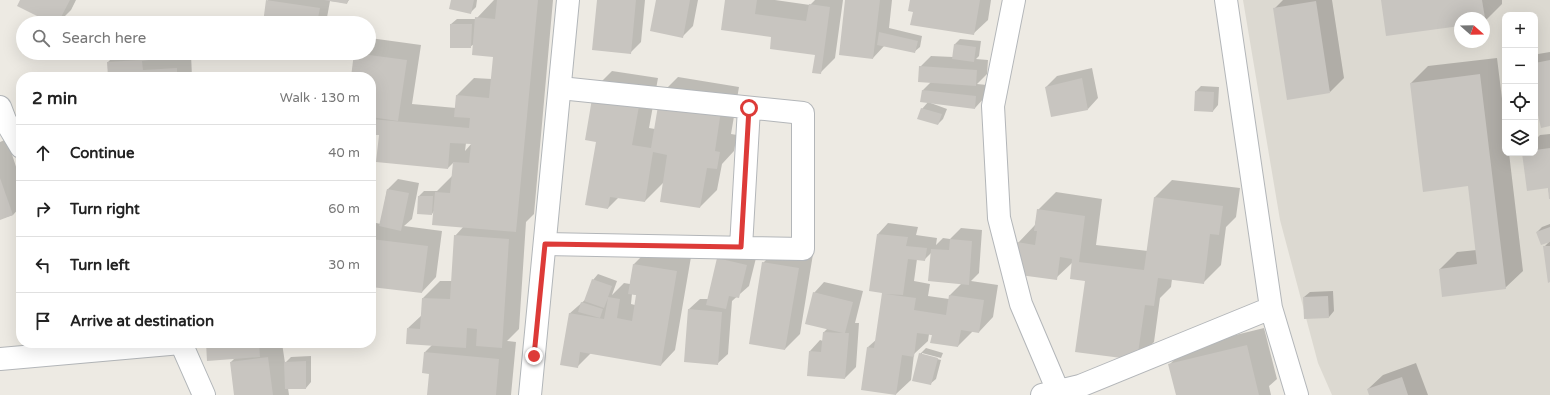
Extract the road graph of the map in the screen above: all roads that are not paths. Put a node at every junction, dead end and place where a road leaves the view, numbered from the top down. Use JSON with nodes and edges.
{"nodes":[{"id":1,"x":568,"y":0,"type":"edge"},
{"id":2,"x":1014,"y":0,"type":"edge"},
{"id":3,"x":1226,"y":0,"type":"edge"},
{"id":4,"x":560,"y":88,"type":"junction"},
{"id":5,"x":0,"y":107,"type":"edge"},
{"id":6,"x":749,"y":108,"type":"junction"},
{"id":7,"x":16,"y":139,"type":"edge"},
{"id":8,"x":545,"y":244,"type":"junction"},
{"id":9,"x":741,"y":247,"type":"junction"},
{"id":10,"x":1271,"y":308,"type":"junction"},
{"id":11,"x":124,"y":348,"type":"edge"},
{"id":12,"x":183,"y":348,"type":"edge"},
{"id":13,"x":0,"y":359,"type":"edge"},
{"id":14,"x":1050,"y":393,"type":"edge"},
{"id":15,"x":204,"y":395,"type":"edge"},
{"id":16,"x":530,"y":395,"type":"edge"},
{"id":17,"x":1296,"y":395,"type":"edge"}],
"edges":[{"from":1,"to":4,"type":"street"},
{"from":2,"to":14,"type":"street"},
{"from":3,"to":10,"type":"street"},
{"from":4,"to":6,"type":"street"},
{"from":4,"to":8,"type":"street"},
{"from":5,"to":7,"type":"street"},
{"from":6,"to":9,"type":"street"},
{"from":6,"to":9,"type":"street"},
{"from":8,"to":9,"type":"street"},
{"from":8,"to":16,"type":"street"},
{"from":10,"to":14,"type":"street"},
{"from":10,"to":17,"type":"street"},
{"from":11,"to":13,"type":"street"},
{"from":12,"to":15,"type":"street"}]}
